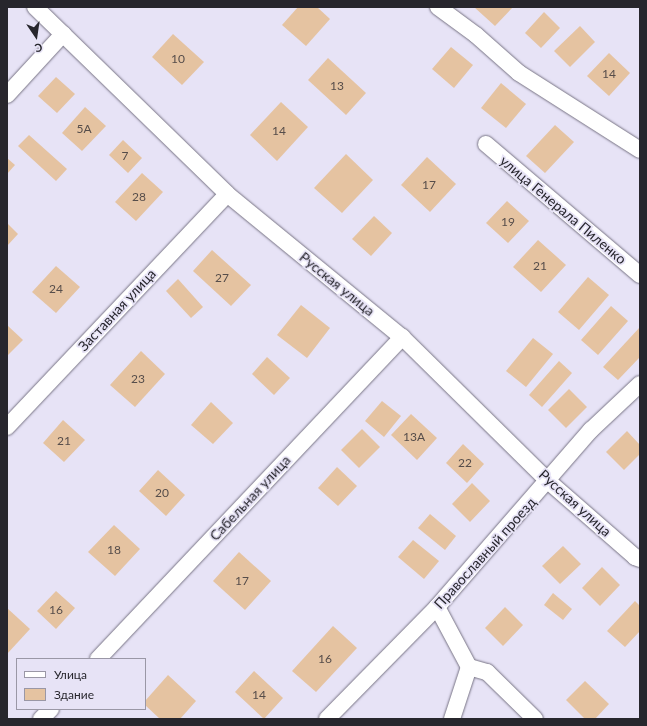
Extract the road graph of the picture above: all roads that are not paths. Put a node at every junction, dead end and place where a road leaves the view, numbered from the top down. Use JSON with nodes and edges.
{"nodes":[{"id":1,"x":34,"y":7,"type":"edge"},
{"id":2,"x":438,"y":7,"type":"edge"},
{"id":3,"x":63,"y":34,"type":"junction"},
{"id":4,"x":7,"y":95,"type":"edge"},
{"id":5,"x":486,"y":144,"type":"dead end"},
{"id":6,"x":640,"y":150,"type":"edge"},
{"id":7,"x":227,"y":194,"type":"junction"},
{"id":8,"x":640,"y":275,"type":"edge"},
{"id":9,"x":402,"y":337,"type":"junction"},
{"id":10,"x":640,"y":384,"type":"edge"},
{"id":11,"x":7,"y":427,"type":"edge"},
{"id":12,"x":548,"y":481,"type":"junction"},
{"id":13,"x":640,"y":559,"type":"edge"},
{"id":14,"x":437,"y":607,"type":"junction"},
{"id":15,"x":99,"y":658,"type":"edge"},
{"id":16,"x":469,"y":667,"type":"junction"},
{"id":17,"x":50,"y":710,"type":"edge"},
{"id":18,"x":41,"y":719,"type":"edge"},
{"id":19,"x":327,"y":719,"type":"edge"},
{"id":20,"x":452,"y":719,"type":"edge"},
{"id":21,"x":535,"y":719,"type":"edge"}],
"edges":[{"from":1,"to":3,"type":"street","name":"Русская улица"},
{"from":2,"to":6,"type":"street"},
{"from":3,"to":4,"type":"street"},
{"from":3,"to":7,"type":"street","name":"Русская улица"},
{"from":5,"to":8,"type":"street","name":"улица Генерала Пиленко"},
{"from":7,"to":9,"type":"street","name":"Русская улица"},
{"from":7,"to":11,"type":"street","name":"Заставная улица"},
{"from":9,"to":12,"type":"street","name":"Русская улица"},
{"from":9,"to":15,"type":"street","name":"Сабельная улица"},
{"from":10,"to":12,"type":"street","name":"Православный проезд"},
{"from":12,"to":13,"type":"street","name":"Русская улица"},
{"from":12,"to":14,"type":"street","name":"Православный проезд"},
{"from":14,"to":16,"type":"street"},
{"from":14,"to":19,"type":"street","name":"Православный проезд"},
{"from":16,"to":20,"type":"street"},
{"from":16,"to":21,"type":"street"},
{"from":17,"to":18,"type":"street"}]}
